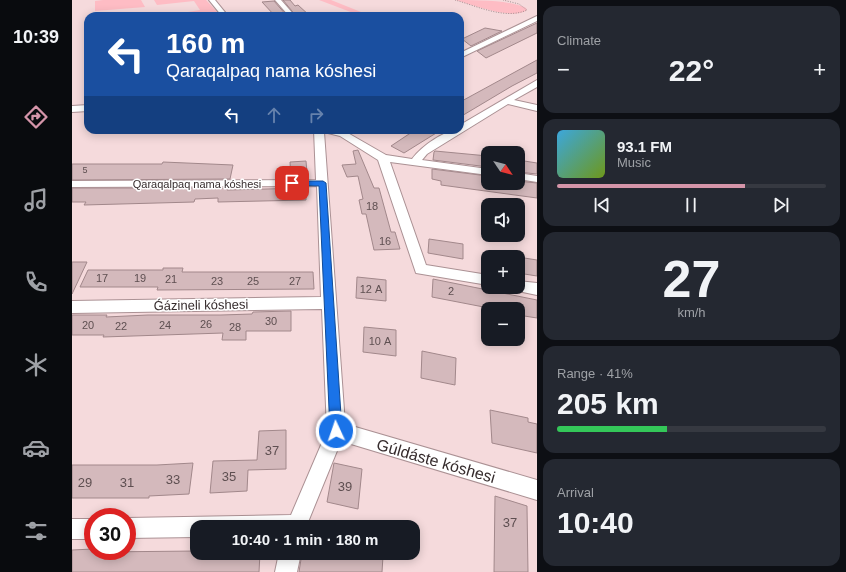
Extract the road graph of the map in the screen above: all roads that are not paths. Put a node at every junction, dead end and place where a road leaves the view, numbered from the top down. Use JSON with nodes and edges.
{"nodes":[{"id":1,"x":212,"y":0,"type":"edge"},
{"id":2,"x":278,"y":0,"type":"edge"},
{"id":3,"x":222,"y":12,"type":"edge"},
{"id":4,"x":288,"y":12,"type":"edge"},
{"id":5,"x":537,"y":18,"type":"edge"},
{"id":6,"x":464,"y":54,"type":"edge"},
{"id":7,"x":537,"y":83,"type":"edge"},
{"id":8,"x":506,"y":101,"type":"junction"},
{"id":9,"x":84,"y":108,"type":"edge"},
{"id":10,"x":537,"y":108,"type":"edge"},
{"id":11,"x":72,"y":109,"type":"edge"},
{"id":12,"x":464,"y":127,"type":"edge"},
{"id":13,"x":319,"y":134,"type":"edge"},
{"id":14,"x":343,"y":134,"type":"edge"},
{"id":15,"x":452,"y":134,"type":"edge"},
{"id":16,"x":383,"y":158,"type":"junction"},
{"id":17,"x":415,"y":162,"type":"junction"},
{"id":18,"x":481,"y":171,"type":"edge"},
{"id":19,"x":525,"y":177,"type":"edge"},
{"id":20,"x":537,"y":179,"type":"edge"},
{"id":21,"x":323,"y":183,"type":"junction"},
{"id":22,"x":72,"y":184,"type":"edge"},
{"id":23,"x":481,"y":279,"type":"edge"},
{"id":24,"x":525,"y":287,"type":"edge"},
{"id":25,"x":537,"y":289,"type":"edge"},
{"id":26,"x":329,"y":303,"type":"junction"},
{"id":27,"x":72,"y":307,"type":"edge"},
{"id":28,"x":336,"y":431,"type":"junction"},
{"id":29,"x":537,"y":490,"type":"edge"},
{"id":30,"x":299,"y":520,"type":"edge"},
{"id":31,"x":190,"y":527,"type":"edge"},
{"id":32,"x":136,"y":528,"type":"edge"},
{"id":33,"x":72,"y":529,"type":"edge"},
{"id":34,"x":84,"y":529,"type":"edge"},
{"id":35,"x":289,"y":560,"type":"edge"},
{"id":36,"x":286,"y":572,"type":"edge"}],
"edges":[{"from":1,"to":3,"type":"street"},
{"from":2,"to":4,"type":"street"},
{"from":5,"to":6,"type":"street"},
{"from":7,"to":8,"type":"street"},
{"from":8,"to":10,"type":"street"},
{"from":8,"to":12,"type":"street"},
{"from":9,"to":11,"type":"street"},
{"from":13,"to":21,"type":"street"},
{"from":14,"to":16,"type":"street"},
{"from":15,"to":17,"type":"street"},
{"from":16,"to":17,"type":"street"},
{"from":16,"to":23,"type":"street"},
{"from":17,"to":18,"type":"street"},
{"from":19,"to":20,"type":"street"},
{"from":21,"to":22,"type":"street","name":"Qaraqalpaq nama kóshesi"},
{"from":21,"to":26,"type":"street"},
{"from":24,"to":25,"type":"street"},
{"from":26,"to":27,"type":"street","name":"Ǵázineli kóshesi"},
{"from":26,"to":28,"type":"street"},
{"from":28,"to":29,"type":"street","name":"Gúldáste kóshesi"},
{"from":28,"to":30,"type":"street"},
{"from":31,"to":32,"type":"street"},
{"from":33,"to":34,"type":"street"},
{"from":35,"to":36,"type":"street"}]}
